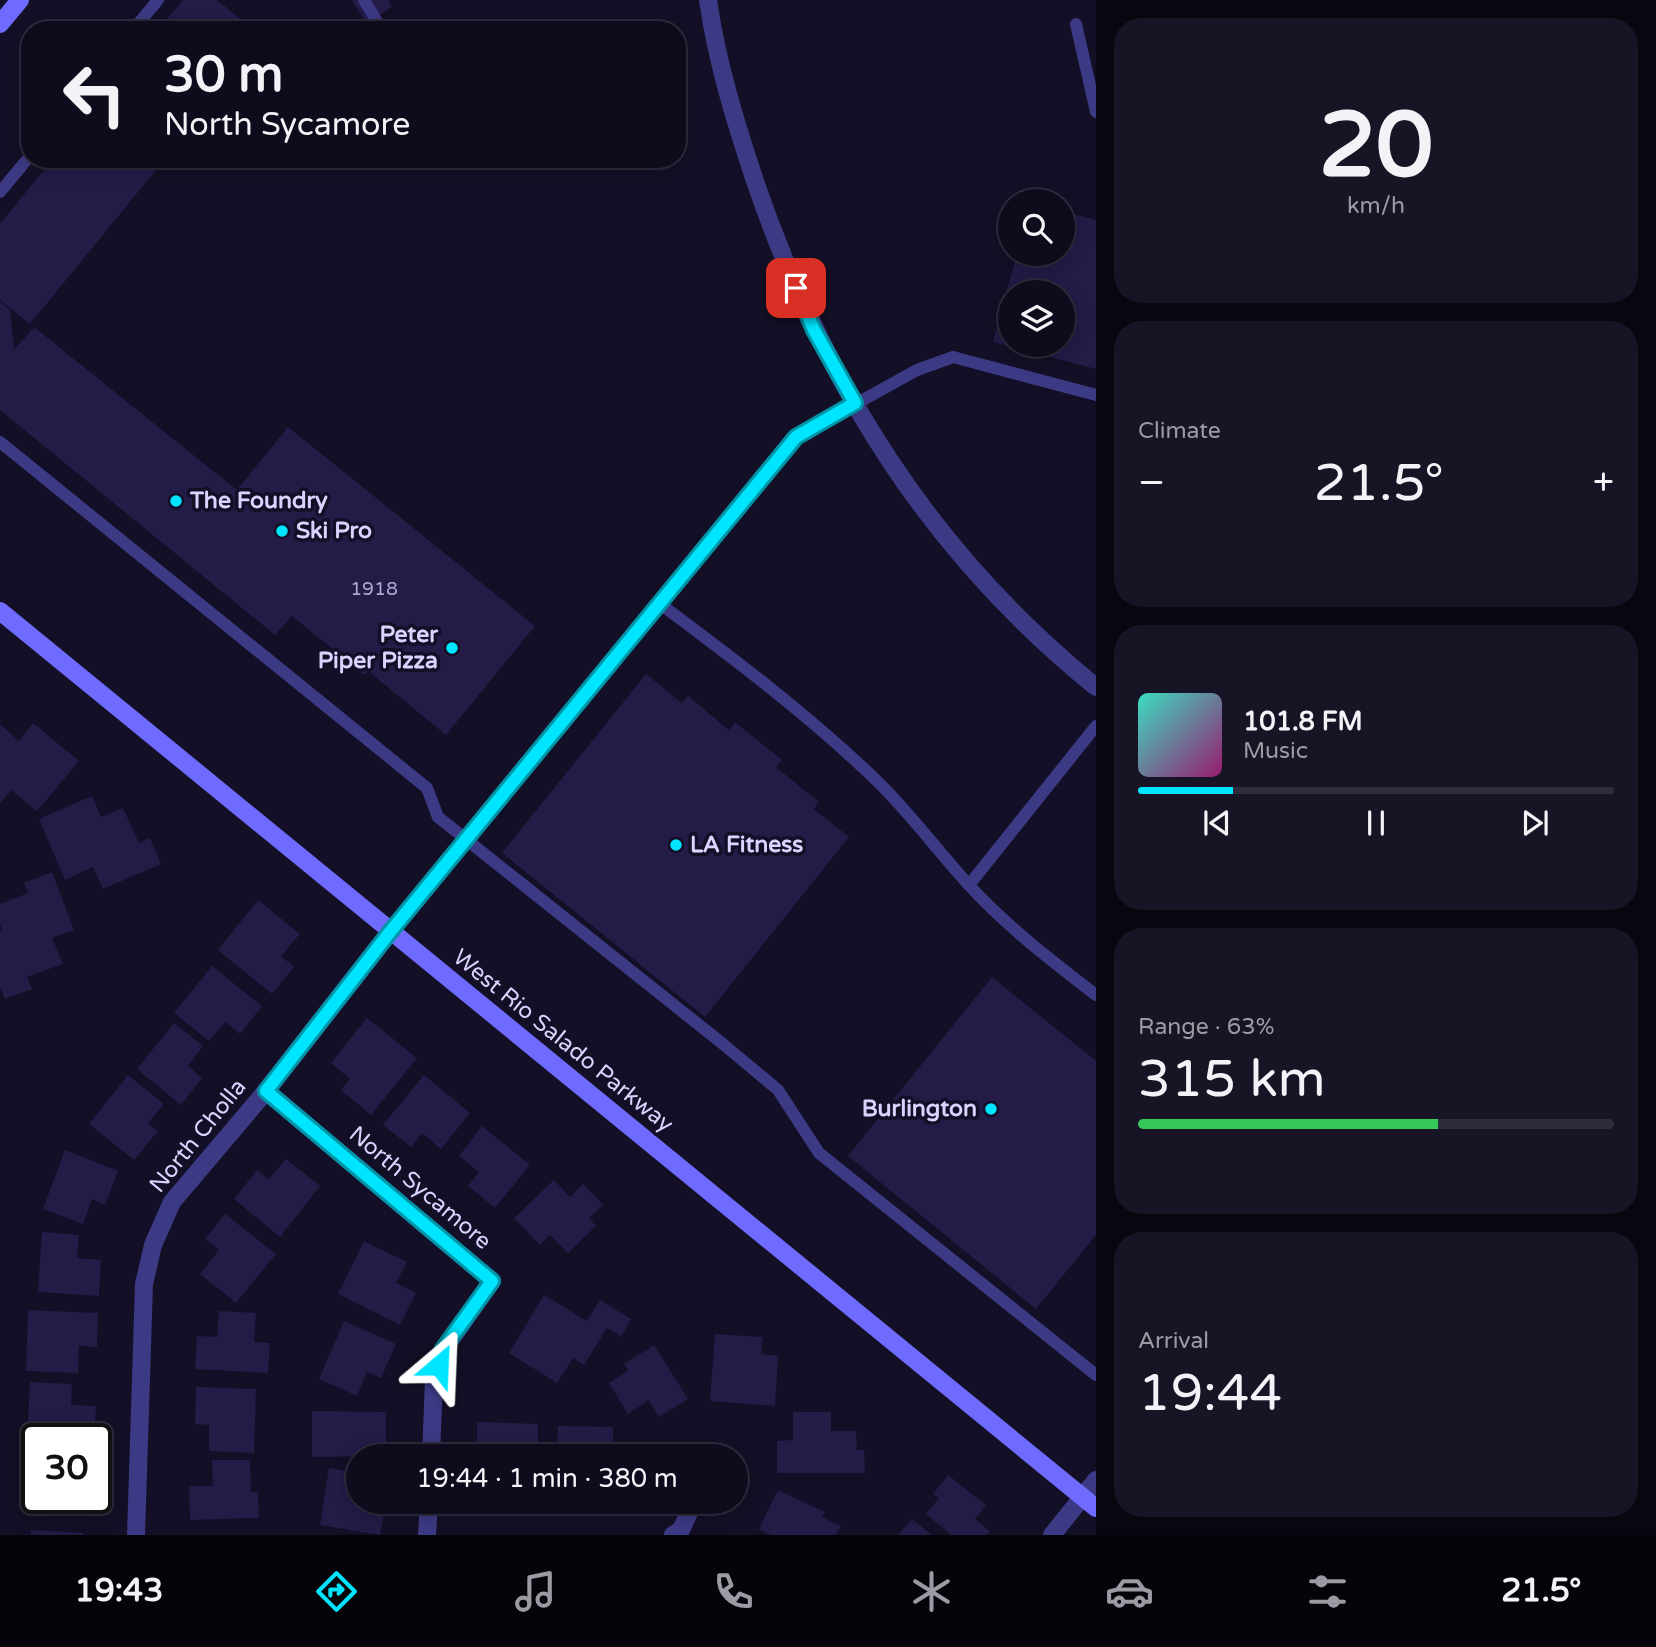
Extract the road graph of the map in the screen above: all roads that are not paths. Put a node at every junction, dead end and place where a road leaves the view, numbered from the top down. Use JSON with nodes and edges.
{"nodes":[{"id":1,"x":20,"y":0,"type":"edge"},
{"id":2,"x":158,"y":0,"type":"edge"},
{"id":3,"x":364,"y":0,"type":"edge"},
{"id":4,"x":708,"y":0,"type":"edge"},
{"id":5,"x":140,"y":21,"type":"edge"},
{"id":6,"x":377,"y":21,"type":"edge"},
{"id":7,"x":0,"y":24,"type":"edge"},
{"id":8,"x":1076,"y":24,"type":"dead end"},
{"id":9,"x":1096,"y":112,"type":"edge"},
{"id":10,"x":21,"y":167,"type":"edge"},
{"id":11,"x":0,"y":192,"type":"edge"},
{"id":12,"x":1096,"y":395,"type":"edge"},
{"id":13,"x":855,"y":403,"type":"junction"},
{"id":14,"x":0,"y":442,"type":"edge"},
{"id":15,"x":659,"y":603,"type":"junction"},
{"id":16,"x":0,"y":611,"type":"edge"},
{"id":17,"x":1096,"y":687,"type":"edge"},
{"id":18,"x":1096,"y":726,"type":"edge"},
{"id":19,"x":466,"y":840,"type":"junction"},
{"id":20,"x":969,"y":885,"type":"junction"},
{"id":21,"x":390,"y":932,"type":"junction"},
{"id":22,"x":1096,"y":996,"type":"edge"},
{"id":23,"x":266,"y":1091,"type":"junction"},
{"id":24,"x":1096,"y":1375,"type":"edge"},
{"id":25,"x":431,"y":1444,"type":"edge"},
{"id":26,"x":1096,"y":1480,"type":"edge"},
{"id":27,"x":1089,"y":1502,"type":"edge"},
{"id":28,"x":428,"y":1514,"type":"edge"},
{"id":29,"x":688,"y":1514,"type":"edge"},
{"id":30,"x":136,"y":1535,"type":"edge"},
{"id":31,"x":427,"y":1535,"type":"edge"},
{"id":32,"x":673,"y":1535,"type":"edge"},
{"id":33,"x":1052,"y":1535,"type":"edge"}],
"edges":[{"from":1,"to":7,"type":"main road"},
{"from":2,"to":5,"type":"lane"},
{"from":3,"to":6,"type":"lane"},
{"from":4,"to":13,"type":"street"},
{"from":8,"to":9,"type":"lane"},
{"from":10,"to":11,"type":"lane"},
{"from":12,"to":13,"type":"lane"},
{"from":13,"to":15,"type":"lane"},
{"from":13,"to":17,"type":"street"},
{"from":14,"to":19,"type":"lane"},
{"from":15,"to":19,"type":"lane"},
{"from":15,"to":20,"type":"lane"},
{"from":16,"to":21,"type":"main road","name":"West Rio Salado Parkway"},
{"from":18,"to":20,"type":"lane"},
{"from":19,"to":21,"type":"lane"},
{"from":19,"to":24,"type":"lane"},
{"from":20,"to":22,"type":"lane"},
{"from":21,"to":23,"type":"street","name":"North Cholla"},
{"from":21,"to":27,"type":"main road","name":"West Rio Salado Parkway"},
{"from":23,"to":25,"type":"street","name":"North Sycamore"},
{"from":23,"to":30,"type":"street","name":"North Cholla"},
{"from":26,"to":27,"type":"street"},
{"from":27,"to":33,"type":"street"},
{"from":28,"to":31,"type":"street"},
{"from":29,"to":32,"type":"street"}]}
